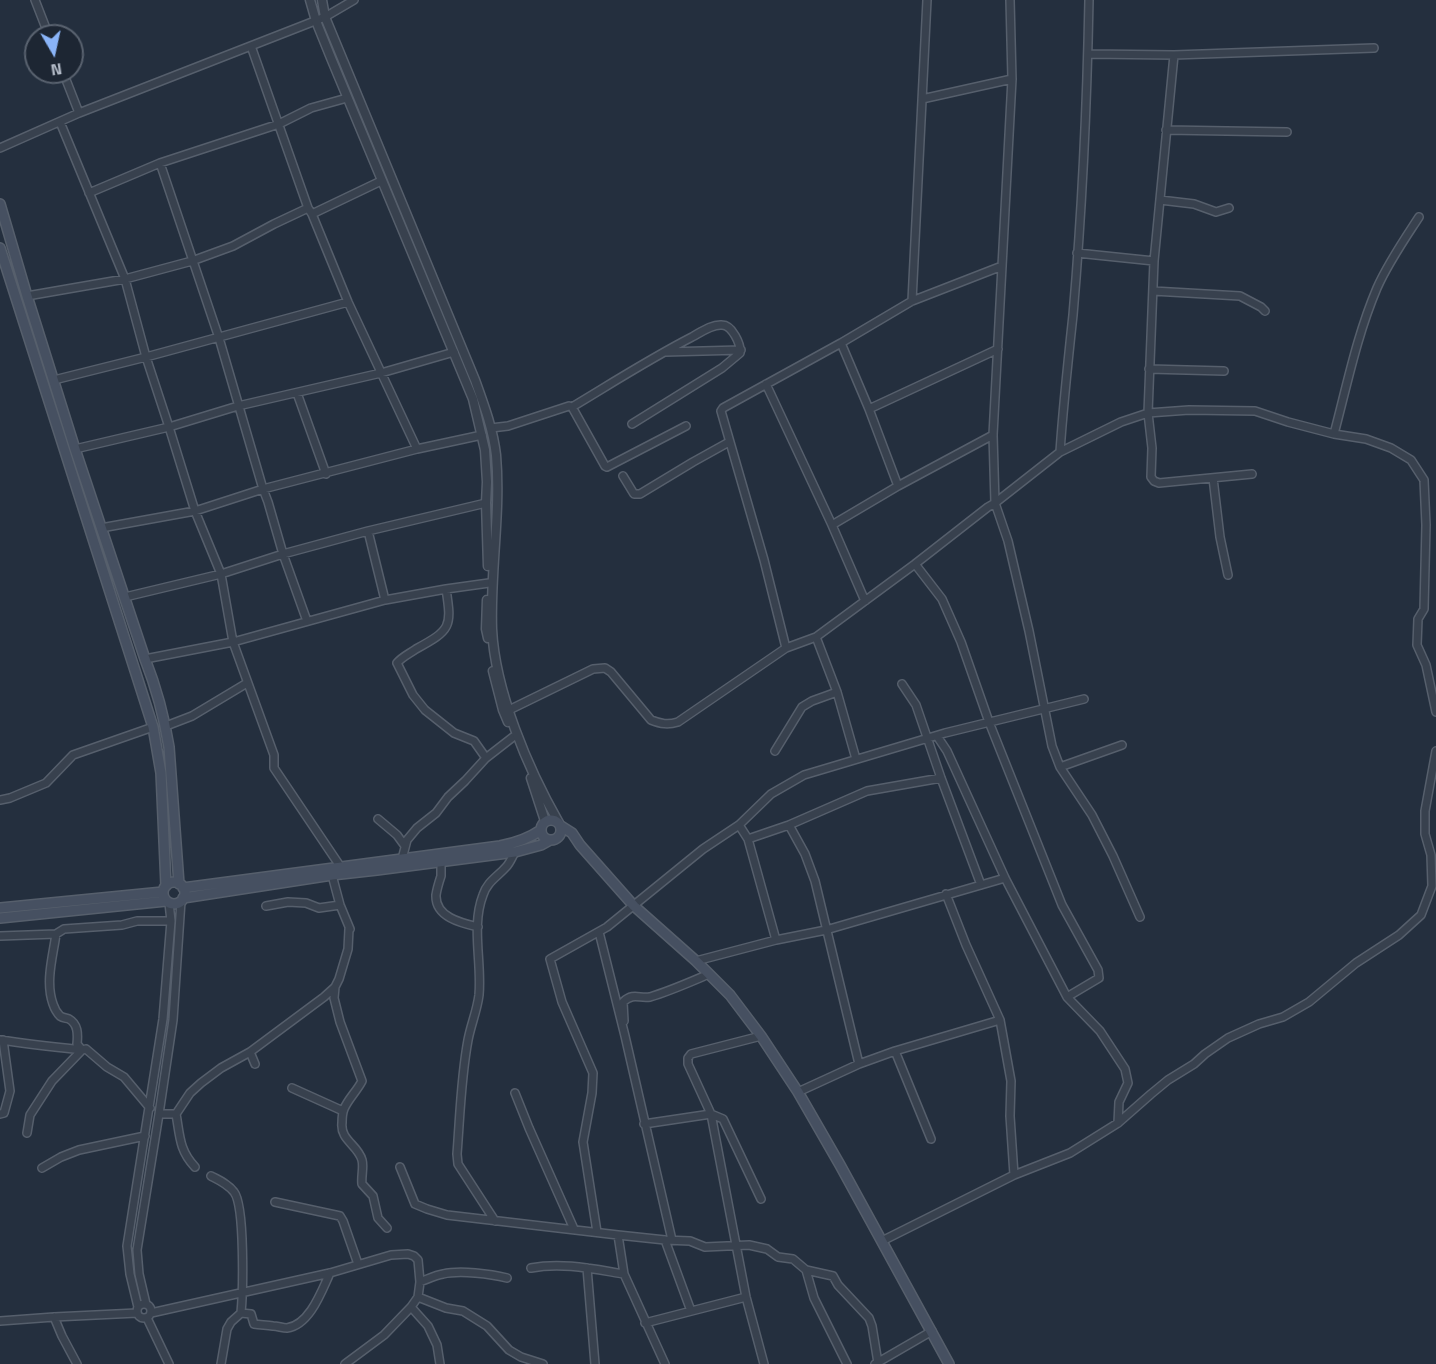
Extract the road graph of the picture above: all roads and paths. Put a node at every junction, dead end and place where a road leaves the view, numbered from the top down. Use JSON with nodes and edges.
{"nodes":[{"id":1,"x":35,"y":0,"type":"edge"},
{"id":2,"x":310,"y":0,"type":"edge"},
{"id":3,"x":322,"y":0,"type":"edge"},
{"id":4,"x":354,"y":0,"type":"edge"},
{"id":5,"x":927,"y":0,"type":"edge"},
{"id":6,"x":1010,"y":0,"type":"edge"},
{"id":7,"x":1089,"y":0,"type":"edge"},
{"id":8,"x":325,"y":17,"type":"junction"},
{"id":9,"x":316,"y":21,"type":"junction"},
{"id":10,"x":44,"y":24,"type":"edge"},
{"id":11,"x":251,"y":46,"type":"junction"},
{"id":12,"x":1374,"y":48,"type":"dead end"},
{"id":13,"x":1088,"y":54,"type":"junction"},
{"id":14,"x":1174,"y":55,"type":"junction"},
{"id":15,"x":1012,"y":80,"type":"junction"},
{"id":16,"x":68,"y":84,"type":"edge"},
{"id":17,"x":347,"y":98,"type":"junction"},
{"id":18,"x":922,"y":99,"type":"junction"},
{"id":19,"x":79,"y":113,"type":"junction"},
{"id":20,"x":60,"y":122,"type":"junction"},
{"id":21,"x":279,"y":124,"type":"junction"},
{"id":22,"x":1166,"y":130,"type":"junction"},
{"id":23,"x":1287,"y":132,"type":"dead end"},
{"id":24,"x":0,"y":148,"type":"edge"},
{"id":25,"x":160,"y":163,"type":"junction"},
{"id":26,"x":381,"y":181,"type":"junction"},
{"id":27,"x":89,"y":193,"type":"junction"},
{"id":28,"x":1160,"y":200,"type":"junction"},
{"id":29,"x":0,"y":204,"type":"edge"},
{"id":30,"x":1229,"y":208,"type":"dead end"},
{"id":31,"x":310,"y":211,"type":"junction"},
{"id":32,"x":1419,"y":217,"type":"dead end"},
{"id":33,"x":0,"y":248,"type":"edge"},
{"id":34,"x":1077,"y":253,"type":"junction"},
{"id":35,"x":192,"y":261,"type":"junction"},
{"id":36,"x":1154,"y":261,"type":"junction"},
{"id":37,"x":1002,"y":266,"type":"junction"},
{"id":38,"x":125,"y":279,"type":"junction"},
{"id":39,"x":1153,"y":291,"type":"junction"},
{"id":40,"x":27,"y":296,"type":"junction"},
{"id":41,"x":912,"y":301,"type":"junction"},
{"id":42,"x":348,"y":302,"type":"junction"},
{"id":43,"x":1266,"y":311,"type":"dead end"},
{"id":44,"x":219,"y":338,"type":"junction"},
{"id":45,"x":841,"y":343,"type":"junction"},
{"id":46,"x":998,"y":349,"type":"junction"},
{"id":47,"x":741,"y":350,"type":"junction"},
{"id":48,"x":454,"y":352,"type":"junction"},
{"id":49,"x":662,"y":352,"type":"junction"},
{"id":50,"x":146,"y":357,"type":"junction"},
{"id":51,"x":1149,"y":369,"type":"junction"},
{"id":52,"x":1224,"y":371,"type":"dead end"},
{"id":53,"x":381,"y":373,"type":"junction"},
{"id":54,"x":54,"y":380,"type":"junction"},
{"id":55,"x":766,"y":384,"type":"junction"},
{"id":56,"x":297,"y":393,"type":"junction"},
{"id":57,"x":238,"y":406,"type":"junction"},
{"id":58,"x":572,"y":407,"type":"junction"},
{"id":59,"x":869,"y":409,"type":"junction"},
{"id":60,"x":1148,"y":413,"type":"junction"},
{"id":61,"x":633,"y":424,"type":"dead end"},
{"id":62,"x":686,"y":426,"type":"dead end"},
{"id":63,"x":169,"y":427,"type":"junction"},
{"id":64,"x":491,"y":428,"type":"junction"},
{"id":65,"x":1334,"y":434,"type":"junction"},
{"id":66,"x":482,"y":435,"type":"junction"},
{"id":67,"x":993,"y":435,"type":"junction"},
{"id":68,"x":729,"y":442,"type":"junction"},
{"id":69,"x":75,"y":449,"type":"junction"},
{"id":70,"x":417,"y":449,"type":"junction"},
{"id":71,"x":1060,"y":452,"type":"junction"},
{"id":72,"x":326,"y":474,"type":"junction"},
{"id":73,"x":1252,"y":474,"type":"dead end"},
{"id":74,"x":623,"y":476,"type":"dead end"},
{"id":75,"x":1213,"y":478,"type":"junction"},
{"id":76,"x":898,"y":486,"type":"junction"},
{"id":77,"x":263,"y":489,"type":"junction"},
{"id":78,"x":486,"y":503,"type":"junction"},
{"id":79,"x":995,"y":503,"type":"junction"},
{"id":80,"x":195,"y":511,"type":"junction"},
{"id":81,"x":832,"y":525,"type":"junction"},
{"id":82,"x":101,"y":528,"type":"junction"},
{"id":83,"x":368,"y":531,"type":"junction"},
{"id":84,"x":283,"y":554,"type":"junction"},
{"id":85,"x":915,"y":564,"type":"junction"},
{"id":86,"x":221,"y":574,"type":"junction"},
{"id":87,"x":1228,"y":575,"type":"dead end"},
{"id":88,"x":489,"y":583,"type":"junction"},
{"id":89,"x":446,"y":589,"type":"junction"},
{"id":90,"x":125,"y":597,"type":"junction"},
{"id":91,"x":386,"y":600,"type":"junction"},
{"id":92,"x":865,"y":601,"type":"junction"},
{"id":93,"x":307,"y":621,"type":"junction"},
{"id":94,"x":816,"y":637,"type":"junction"},
{"id":95,"x":233,"y":642,"type":"junction"},
{"id":96,"x":786,"y":648,"type":"junction"},
{"id":97,"x":145,"y":659,"type":"junction"},
{"id":98,"x":247,"y":683,"type":"junction"},
{"id":99,"x":902,"y":684,"type":"dead end"},
{"id":100,"x":837,"y":692,"type":"junction"},
{"id":101,"x":1084,"y":699,"type":"dead end"},
{"id":102,"x":1045,"y":709,"type":"junction"},
{"id":103,"x":510,"y":710,"type":"junction"},
{"id":104,"x":1436,"y":712,"type":"edge"},
{"id":105,"x":989,"y":722,"type":"junction"},
{"id":106,"x":166,"y":726,"type":"junction"},
{"id":107,"x":153,"y":727,"type":"junction"},
{"id":108,"x":937,"y":736,"type":"junction"},
{"id":109,"x":513,"y":737,"type":"junction"},
{"id":110,"x":927,"y":739,"type":"junction"},
{"id":111,"x":1122,"y":745,"type":"dead end"},
{"id":112,"x":775,"y":751,"type":"dead end"},
{"id":113,"x":1436,"y":751,"type":"edge"},
{"id":114,"x":486,"y":758,"type":"junction"},
{"id":115,"x":856,"y":759,"type":"junction"},
{"id":116,"x":1060,"y":767,"type":"junction"},
{"id":117,"x":940,"y":778,"type":"junction"},
{"id":118,"x":0,"y":800,"type":"edge"},
{"id":119,"x":378,"y":819,"type":"dead end"},
{"id":120,"x":560,"y":824,"type":"junction"},
{"id":121,"x":739,"y":825,"type":"junction"},
{"id":122,"x":789,"y":825,"type":"junction"},
{"id":123,"x":543,"y":826,"type":"junction"},
{"id":124,"x":554,"y":839,"type":"junction"},
{"id":125,"x":748,"y":839,"type":"junction"},
{"id":126,"x":580,"y":845,"type":"junction"},
{"id":127,"x":405,"y":846,"type":"junction"},
{"id":128,"x":515,"y":852,"type":"junction"},
{"id":129,"x":402,"y":859,"type":"junction"},
{"id":130,"x":441,"y":862,"type":"junction"},
{"id":131,"x":340,"y":867,"type":"junction"},
{"id":132,"x":332,"y":875,"type":"junction"},
{"id":133,"x":1005,"y":878,"type":"junction"},
{"id":134,"x":981,"y":885,"type":"junction"},
{"id":135,"x":182,"y":893,"type":"junction"},
{"id":136,"x":946,"y":894,"type":"junction"},
{"id":137,"x":166,"y":895,"type":"junction"},
{"id":138,"x":340,"y":905,"type":"junction"},
{"id":139,"x":266,"y":906,"type":"dead end"},
{"id":140,"x":634,"y":906,"type":"junction"},
{"id":141,"x":0,"y":908,"type":"edge"},
{"id":142,"x":1140,"y":917,"type":"dead end"},
{"id":143,"x":0,"y":918,"type":"edge"},
{"id":144,"x":171,"y":921,"type":"junction"},
{"id":145,"x":478,"y":927,"type":"junction"},
{"id":146,"x":826,"y":930,"type":"junction"},
{"id":147,"x":599,"y":932,"type":"junction"},
{"id":148,"x":56,"y":934,"type":"junction"},
{"id":149,"x":0,"y":936,"type":"edge"},
{"id":150,"x":776,"y":940,"type":"junction"},
{"id":151,"x":696,"y":961,"type":"junction"},
{"id":152,"x":709,"y":974,"type":"junction"},
{"id":153,"x":335,"y":987,"type":"junction"},
{"id":154,"x":1067,"y":997,"type":"junction"},
{"id":155,"x":1000,"y":1020,"type":"junction"},
{"id":156,"x":625,"y":1036,"type":"junction"},
{"id":157,"x":761,"y":1036,"type":"junction"},
{"id":158,"x":1,"y":1040,"type":"edge"},
{"id":159,"x":82,"y":1050,"type":"junction"},
{"id":160,"x":895,"y":1051,"type":"junction"},
{"id":161,"x":250,"y":1052,"type":"junction"},
{"id":162,"x":255,"y":1064,"type":"dead end"},
{"id":163,"x":859,"y":1064,"type":"junction"},
{"id":164,"x":292,"y":1088,"type":"dead end"},
{"id":165,"x":516,"y":1092,"type":"dead end"},
{"id":166,"x":798,"y":1092,"type":"junction"},
{"id":167,"x":150,"y":1108,"type":"junction"},
{"id":168,"x":343,"y":1111,"type":"junction"},
{"id":169,"x":0,"y":1114,"type":"edge"},
{"id":170,"x":159,"y":1114,"type":"junction"},
{"id":171,"x":176,"y":1114,"type":"junction"},
{"id":172,"x":711,"y":1114,"type":"junction"},
{"id":173,"x":1118,"y":1123,"type":"junction"},
{"id":174,"x":645,"y":1124,"type":"junction"},
{"id":175,"x":27,"y":1133,"type":"dead end"},
{"id":176,"x":145,"y":1136,"type":"junction"},
{"id":177,"x":931,"y":1139,"type":"dead end"},
{"id":178,"x":195,"y":1167,"type":"dead end"},
{"id":179,"x":400,"y":1167,"type":"dead end"},
{"id":180,"x":42,"y":1168,"type":"dead end"},
{"id":181,"x":1014,"y":1175,"type":"junction"},
{"id":182,"x":211,"y":1176,"type":"dead end"},
{"id":183,"x":761,"y":1199,"type":"dead end"},
{"id":184,"x":275,"y":1202,"type":"dead end"},
{"id":185,"x":495,"y":1221,"type":"junction"},
{"id":186,"x":387,"y":1228,"type":"dead end"},
{"id":187,"x":574,"y":1229,"type":"junction"},
{"id":188,"x":597,"y":1232,"type":"junction"},
{"id":189,"x":618,"y":1235,"type":"junction"},
{"id":190,"x":669,"y":1240,"type":"junction"},
{"id":191,"x":882,"y":1241,"type":"junction"},
{"id":192,"x":736,"y":1246,"type":"junction"},
{"id":193,"x":358,"y":1264,"type":"junction"},
{"id":194,"x":531,"y":1268,"type":"dead end"},
{"id":195,"x":587,"y":1268,"type":"junction"},
{"id":196,"x":806,"y":1270,"type":"junction"},
{"id":197,"x":330,"y":1273,"type":"junction"},
{"id":198,"x":624,"y":1274,"type":"junction"},
{"id":199,"x":507,"y":1278,"type":"dead end"},
{"id":200,"x":420,"y":1281,"type":"junction"},
{"id":201,"x":243,"y":1292,"type":"junction"},
{"id":202,"x":418,"y":1297,"type":"junction"},
{"id":203,"x":746,"y":1297,"type":"junction"},
{"id":204,"x":411,"y":1307,"type":"junction"},
{"id":205,"x":140,"y":1308,"type":"junction"},
{"id":206,"x":691,"y":1311,"type":"junction"},
{"id":207,"x":241,"y":1313,"type":"junction"},
{"id":208,"x":149,"y":1316,"type":"junction"},
{"id":209,"x":54,"y":1317,"type":"junction"},
{"id":210,"x":0,"y":1322,"type":"edge"},
{"id":211,"x":645,"y":1323,"type":"junction"},
{"id":212,"x":932,"y":1331,"type":"junction"},
{"id":213,"x":876,"y":1363,"type":"edge"},
{"id":214,"x":77,"y":1364,"type":"edge"},
{"id":215,"x":168,"y":1364,"type":"edge"},
{"id":216,"x":221,"y":1364,"type":"edge"},
{"id":217,"x":345,"y":1364,"type":"edge"},
{"id":218,"x":440,"y":1364,"type":"edge"},
{"id":219,"x":543,"y":1364,"type":"edge"},
{"id":220,"x":595,"y":1364,"type":"edge"},
{"id":221,"x":665,"y":1364,"type":"edge"},
{"id":222,"x":764,"y":1364,"type":"edge"},
{"id":223,"x":847,"y":1364,"type":"edge"},
{"id":224,"x":949,"y":1364,"type":"edge"}],
"edges":[{"from":1,"to":10,"type":"street"},
{"from":2,"to":9,"type":"street"},
{"from":3,"to":8,"type":"street"},
{"from":4,"to":8,"type":"street"},
{"from":5,"to":18,"type":"street"},
{"from":6,"to":15,"type":"street"},
{"from":7,"to":13,"type":"street"},
{"from":8,"to":9,"type":"street"},
{"from":8,"to":64,"type":"street"},
{"from":9,"to":11,"type":"street"},
{"from":9,"to":17,"type":"street"},
{"from":11,"to":19,"type":"street"},
{"from":11,"to":21,"type":"street"},
{"from":12,"to":14,"type":"street"},
{"from":13,"to":14,"type":"street"},
{"from":13,"to":34,"type":"street"},
{"from":14,"to":22,"type":"street"},
{"from":15,"to":18,"type":"street"},
{"from":15,"to":37,"type":"street"},
{"from":16,"to":19,"type":"street"},
{"from":17,"to":21,"type":"street"},
{"from":17,"to":26,"type":"street"},
{"from":18,"to":41,"type":"street"},
{"from":19,"to":20,"type":"street"},
{"from":20,"to":24,"type":"street"},
{"from":20,"to":27,"type":"street"},
{"from":21,"to":25,"type":"street"},
{"from":21,"to":31,"type":"street"},
{"from":22,"to":23,"type":"street"},
{"from":22,"to":28,"type":"street"},
{"from":25,"to":27,"type":"street"},
{"from":25,"to":35,"type":"street"},
{"from":26,"to":31,"type":"street"},
{"from":26,"to":48,"type":"street"},
{"from":27,"to":38,"type":"street"},
{"from":28,"to":30,"type":"street"},
{"from":28,"to":36,"type":"street"},
{"from":29,"to":40,"type":"main road"},
{"from":31,"to":35,"type":"street"},
{"from":31,"to":42,"type":"street"},
{"from":32,"to":65,"type":"street"},
{"from":33,"to":107,"type":"main road"},
{"from":34,"to":36,"type":"street"},
{"from":34,"to":71,"type":"street"},
{"from":35,"to":38,"type":"street"},
{"from":35,"to":44,"type":"street"},
{"from":36,"to":39,"type":"street"},
{"from":37,"to":41,"type":"street"},
{"from":37,"to":46,"type":"street"},
{"from":38,"to":40,"type":"street"},
{"from":38,"to":50,"type":"street"},
{"from":39,"to":43,"type":"street"},
{"from":39,"to":51,"type":"street"},
{"from":40,"to":54,"type":"main road"},
{"from":41,"to":45,"type":"street"},
{"from":42,"to":44,"type":"street"},
{"from":42,"to":53,"type":"street"},
{"from":44,"to":50,"type":"street"},
{"from":44,"to":57,"type":"street"},
{"from":45,"to":55,"type":"street"},
{"from":45,"to":59,"type":"street"},
{"from":46,"to":59,"type":"street"},
{"from":46,"to":67,"type":"street"},
{"from":47,"to":49,"type":"street"},
{"from":47,"to":49,"type":"street"},
{"from":47,"to":61,"type":"street"},
{"from":48,"to":53,"type":"street"},
{"from":48,"to":66,"type":"street"},
{"from":49,"to":58,"type":"street"},
{"from":50,"to":54,"type":"street"},
{"from":50,"to":63,"type":"street"},
{"from":51,"to":52,"type":"street"},
{"from":51,"to":60,"type":"street"},
{"from":53,"to":56,"type":"street"},
{"from":53,"to":70,"type":"street"},
{"from":54,"to":69,"type":"main road"},
{"from":55,"to":68,"type":"street"},
{"from":55,"to":81,"type":"street"},
{"from":56,"to":57,"type":"street"},
{"from":56,"to":72,"type":"street"},
{"from":57,"to":63,"type":"street"},
{"from":57,"to":77,"type":"street"},
{"from":58,"to":62,"type":"street"},
{"from":58,"to":64,"type":"street"},
{"from":59,"to":76,"type":"street"},
{"from":60,"to":65,"type":"street"},
{"from":60,"to":71,"type":"street"},
{"from":60,"to":75,"type":"street"},
{"from":63,"to":69,"type":"street"},
{"from":63,"to":80,"type":"street"},
{"from":64,"to":103,"type":"street"},
{"from":65,"to":104,"type":"street"},
{"from":66,"to":70,"type":"street"},
{"from":66,"to":78,"type":"street"},
{"from":67,"to":76,"type":"street"},
{"from":67,"to":79,"type":"street"},
{"from":68,"to":74,"type":"street"},
{"from":68,"to":96,"type":"street"},
{"from":69,"to":82,"type":"main road"},
{"from":70,"to":72,"type":"street"},
{"from":71,"to":79,"type":"street"},
{"from":72,"to":77,"type":"street"},
{"from":73,"to":75,"type":"street"},
{"from":75,"to":87,"type":"street"},
{"from":76,"to":81,"type":"street"},
{"from":77,"to":80,"type":"street"},
{"from":77,"to":84,"type":"street"},
{"from":78,"to":83,"type":"street"},
{"from":78,"to":88,"type":"street"},
{"from":79,"to":85,"type":"street"},
{"from":79,"to":102,"type":"street"},
{"from":80,"to":82,"type":"street"},
{"from":80,"to":86,"type":"street"},
{"from":81,"to":92,"type":"street"},
{"from":82,"to":90,"type":"main road"},
{"from":83,"to":84,"type":"street"},
{"from":83,"to":91,"type":"street"},
{"from":84,"to":86,"type":"street"},
{"from":84,"to":93,"type":"street"},
{"from":85,"to":92,"type":"street"},
{"from":85,"to":105,"type":"street"},
{"from":86,"to":90,"type":"street"},
{"from":86,"to":95,"type":"street"},
{"from":88,"to":89,"type":"street"},
{"from":88,"to":109,"type":"street"},
{"from":89,"to":91,"type":"street"},
{"from":89,"to":114,"type":"street"},
{"from":90,"to":97,"type":"main road"},
{"from":91,"to":93,"type":"street"},
{"from":92,"to":94,"type":"street"},
{"from":93,"to":95,"type":"street"},
{"from":94,"to":96,"type":"street"},
{"from":94,"to":100,"type":"street"},
{"from":95,"to":97,"type":"street"},
{"from":95,"to":98,"type":"street"},
{"from":96,"to":103,"type":"street"},
{"from":97,"to":106,"type":"main road"},
{"from":98,"to":106,"type":"street"},
{"from":98,"to":131,"type":"street"},
{"from":99,"to":110,"type":"street"},
{"from":100,"to":112,"type":"street"},
{"from":100,"to":115,"type":"street"},
{"from":101,"to":102,"type":"street"},
{"from":102,"to":105,"type":"street"},
{"from":102,"to":116,"type":"street"},
{"from":103,"to":120,"type":"street"},
{"from":105,"to":108,"type":"street"},
{"from":105,"to":154,"type":"street"},
{"from":106,"to":135,"type":"main road"},
{"from":107,"to":118,"type":"street"},
{"from":107,"to":137,"type":"main road"},
{"from":108,"to":110,"type":"street"},
{"from":108,"to":133,"type":"street"},
{"from":109,"to":114,"type":"street"},
{"from":109,"to":123,"type":"street"},
{"from":110,"to":115,"type":"street"},
{"from":110,"to":117,"type":"street"},
{"from":111,"to":116,"type":"street"},
{"from":113,"to":173,"type":"street"},
{"from":114,"to":127,"type":"street"},
{"from":115,"to":121,"type":"street"},
{"from":116,"to":142,"type":"street"},
{"from":117,"to":122,"type":"street"},
{"from":117,"to":134,"type":"street"},
{"from":119,"to":127,"type":"street"},
{"from":120,"to":123,"type":"main road"},
{"from":120,"to":124,"type":"main road"},
{"from":120,"to":126,"type":"main road"},
{"from":121,"to":125,"type":"street"},
{"from":121,"to":140,"type":"street"},
{"from":122,"to":125,"type":"street"},
{"from":122,"to":146,"type":"street"},
{"from":123,"to":124,"type":"main road"},
{"from":123,"to":129,"type":"main road"},
{"from":124,"to":126,"type":"main road"},
{"from":124,"to":128,"type":"main road"},
{"from":125,"to":150,"type":"street"},
{"from":126,"to":140,"type":"main road"},
{"from":127,"to":129,"type":"street"},
{"from":128,"to":130,"type":"main road"},
{"from":128,"to":145,"type":"street"},
{"from":129,"to":131,"type":"main road"},
{"from":130,"to":132,"type":"main road"},
{"from":130,"to":145,"type":"street"},
{"from":131,"to":135,"type":"main road"},
{"from":132,"to":135,"type":"main road"},
{"from":132,"to":138,"type":"street"},
{"from":133,"to":134,"type":"street"},
{"from":133,"to":154,"type":"street"},
{"from":134,"to":136,"type":"street"},
{"from":135,"to":137,"type":"main road"},
{"from":135,"to":137,"type":"main road"},
{"from":135,"to":170,"type":"street"},
{"from":136,"to":146,"type":"street"},
{"from":136,"to":155,"type":"street"},
{"from":137,"to":141,"type":"main road"},
{"from":137,"to":143,"type":"main road"},
{"from":137,"to":144,"type":"street"},
{"from":138,"to":139,"type":"street"},
{"from":138,"to":153,"type":"street"},
{"from":140,"to":147,"type":"street"},
{"from":140,"to":151,"type":"main road"},
{"from":144,"to":148,"type":"street"},
{"from":144,"to":167,"type":"street"},
{"from":145,"to":185,"type":"street"},
{"from":146,"to":150,"type":"street"},
{"from":146,"to":163,"type":"street"},
{"from":147,"to":156,"type":"street"},
{"from":147,"to":188,"type":"street"},
{"from":148,"to":149,"type":"street"},
{"from":148,"to":159,"type":"street"},
{"from":150,"to":151,"type":"street"},
{"from":151,"to":152,"type":"main road"},
{"from":152,"to":156,"type":"street"},
{"from":152,"to":157,"type":"main road"},
{"from":153,"to":161,"type":"street"},
{"from":153,"to":168,"type":"street"},
{"from":154,"to":173,"type":"street"},
{"from":155,"to":160,"type":"street"},
{"from":155,"to":181,"type":"street"},
{"from":156,"to":174,"type":"street"},
{"from":157,"to":166,"type":"main road"},
{"from":157,"to":172,"type":"street"},
{"from":158,"to":159,"type":"street"},
{"from":158,"to":169,"type":"street"},
{"from":159,"to":167,"type":"street"},
{"from":159,"to":175,"type":"street"},
{"from":160,"to":163,"type":"street"},
{"from":160,"to":177,"type":"street"},
{"from":161,"to":162,"type":"street"},
{"from":161,"to":171,"type":"street"},
{"from":163,"to":166,"type":"street"},
{"from":164,"to":168,"type":"street"},
{"from":165,"to":187,"type":"street"},
{"from":166,"to":191,"type":"main road"},
{"from":167,"to":176,"type":"street"},
{"from":168,"to":186,"type":"street"},
{"from":170,"to":171,"type":"street"},
{"from":170,"to":205,"type":"street"},
{"from":171,"to":178,"type":"street"},
{"from":172,"to":174,"type":"street"},
{"from":172,"to":183,"type":"street"},
{"from":172,"to":192,"type":"street"},
{"from":173,"to":181,"type":"street"},
{"from":174,"to":190,"type":"street"},
{"from":176,"to":180,"type":"street"},
{"from":176,"to":205,"type":"street"},
{"from":179,"to":185,"type":"street"},
{"from":181,"to":191,"type":"street"},
{"from":182,"to":201,"type":"street"},
{"from":184,"to":193,"type":"street"},
{"from":185,"to":187,"type":"street"},
{"from":187,"to":188,"type":"street"},
{"from":188,"to":189,"type":"street"},
{"from":189,"to":190,"type":"street"},
{"from":189,"to":198,"type":"street"},
{"from":190,"to":192,"type":"street"},
{"from":190,"to":206,"type":"street"},
{"from":191,"to":212,"type":"main road"},
{"from":192,"to":196,"type":"street"},
{"from":192,"to":203,"type":"street"},
{"from":193,"to":197,"type":"street"},
{"from":193,"to":200,"type":"street"},
{"from":194,"to":195,"type":"street"},
{"from":195,"to":198,"type":"street"},
{"from":195,"to":220,"type":"street"},
{"from":196,"to":213,"type":"street"},
{"from":196,"to":223,"type":"street"},
{"from":197,"to":201,"type":"street"},
{"from":197,"to":207,"type":"street"},
{"from":198,"to":211,"type":"street"},
{"from":199,"to":200,"type":"street"},
{"from":200,"to":202,"type":"street"},
{"from":201,"to":207,"type":"street"},
{"from":201,"to":208,"type":"street"},
{"from":202,"to":204,"type":"street"},
{"from":202,"to":219,"type":"street"},
{"from":203,"to":206,"type":"street"},
{"from":203,"to":222,"type":"street"},
{"from":204,"to":217,"type":"street"},
{"from":204,"to":218,"type":"street"},
{"from":205,"to":208,"type":"street"},
{"from":205,"to":208,"type":"street"},
{"from":205,"to":209,"type":"street"},
{"from":206,"to":211,"type":"street"},
{"from":207,"to":216,"type":"street"},
{"from":208,"to":215,"type":"street"},
{"from":209,"to":210,"type":"street"},
{"from":209,"to":214,"type":"street"},
{"from":211,"to":221,"type":"street"},
{"from":212,"to":213,"type":"street"},
{"from":212,"to":224,"type":"main road"}]}
